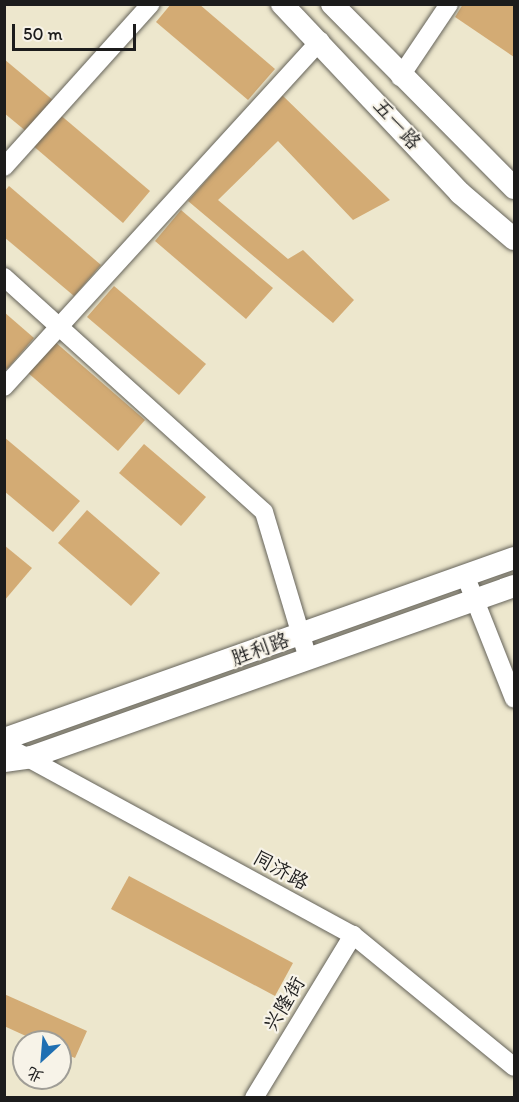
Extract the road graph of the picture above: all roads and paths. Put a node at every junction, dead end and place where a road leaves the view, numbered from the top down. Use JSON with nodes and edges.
{"nodes":[{"id":1,"x":151,"y":4,"type":"edge"},
{"id":2,"x":282,"y":4,"type":"edge"},
{"id":3,"x":332,"y":4,"type":"edge"},
{"id":4,"x":449,"y":4,"type":"edge"},
{"id":5,"x":320,"y":41,"type":"junction"},
{"id":6,"x":400,"y":76,"type":"junction"},
{"id":7,"x":376,"y":101,"type":"junction"},
{"id":8,"x":4,"y":167,"type":"edge"},
{"id":9,"x":514,"y":186,"type":"edge"},
{"id":10,"x":514,"y":239,"type":"edge"},
{"id":11,"x":4,"y":277,"type":"edge"},
{"id":12,"x":60,"y":327,"type":"junction"},
{"id":13,"x":4,"y":387,"type":"edge"},
{"id":14,"x":514,"y":558,"type":"edge"},
{"id":15,"x":465,"y":575,"type":"junction"},
{"id":16,"x":514,"y":586,"type":"edge"},
{"id":17,"x":475,"y":600,"type":"junction"},
{"id":18,"x":301,"y":634,"type":"junction"},
{"id":19,"x":308,"y":659,"type":"junction"},
{"id":20,"x":514,"y":699,"type":"edge"},
{"id":21,"x":4,"y":739,"type":"edge"},
{"id":22,"x":4,"y":744,"type":"edge"},
{"id":23,"x":31,"y":757,"type":"junction"},
{"id":24,"x":4,"y":761,"type":"edge"},
{"id":25,"x":353,"y":935,"type":"junction"},
{"id":26,"x":514,"y":1067,"type":"edge"},
{"id":27,"x":254,"y":1098,"type":"edge"}],
"edges":[{"from":1,"to":8,"type":"street"},
{"from":2,"to":5,"type":"main road","name":"五一路"},
{"from":3,"to":6,"type":"main road","name":"五一路"},
{"from":4,"to":6,"type":"street"},
{"from":5,"to":7,"type":"main road","name":"五一路"},
{"from":5,"to":12,"type":"street"},
{"from":6,"to":7,"type":"main road"},
{"from":6,"to":9,"type":"main road","name":"五一路"},
{"from":7,"to":10,"type":"main road","name":"五一路"},
{"from":11,"to":12,"type":"street"},
{"from":12,"to":13,"type":"street"},
{"from":12,"to":18,"type":"street"},
{"from":14,"to":15,"type":"main road","name":"胜利路"},
{"from":15,"to":17,"type":"street"},
{"from":15,"to":18,"type":"main road","name":"胜利路"},
{"from":16,"to":17,"type":"main road","name":"胜利路"},
{"from":17,"to":19,"type":"main road","name":"胜利路"},
{"from":17,"to":20,"type":"street"},
{"from":18,"to":19,"type":"street"},
{"from":18,"to":21,"type":"main road","name":"胜利路"},
{"from":19,"to":23,"type":"main road","name":"胜利路"},
{"from":22,"to":23,"type":"street","name":"同济路"},
{"from":23,"to":24,"type":"main road","name":"胜利路"},
{"from":23,"to":25,"type":"street","name":"同济路"},
{"from":25,"to":26,"type":"street","name":"同济路"},
{"from":25,"to":27,"type":"street","name":"兴隆街"}]}
